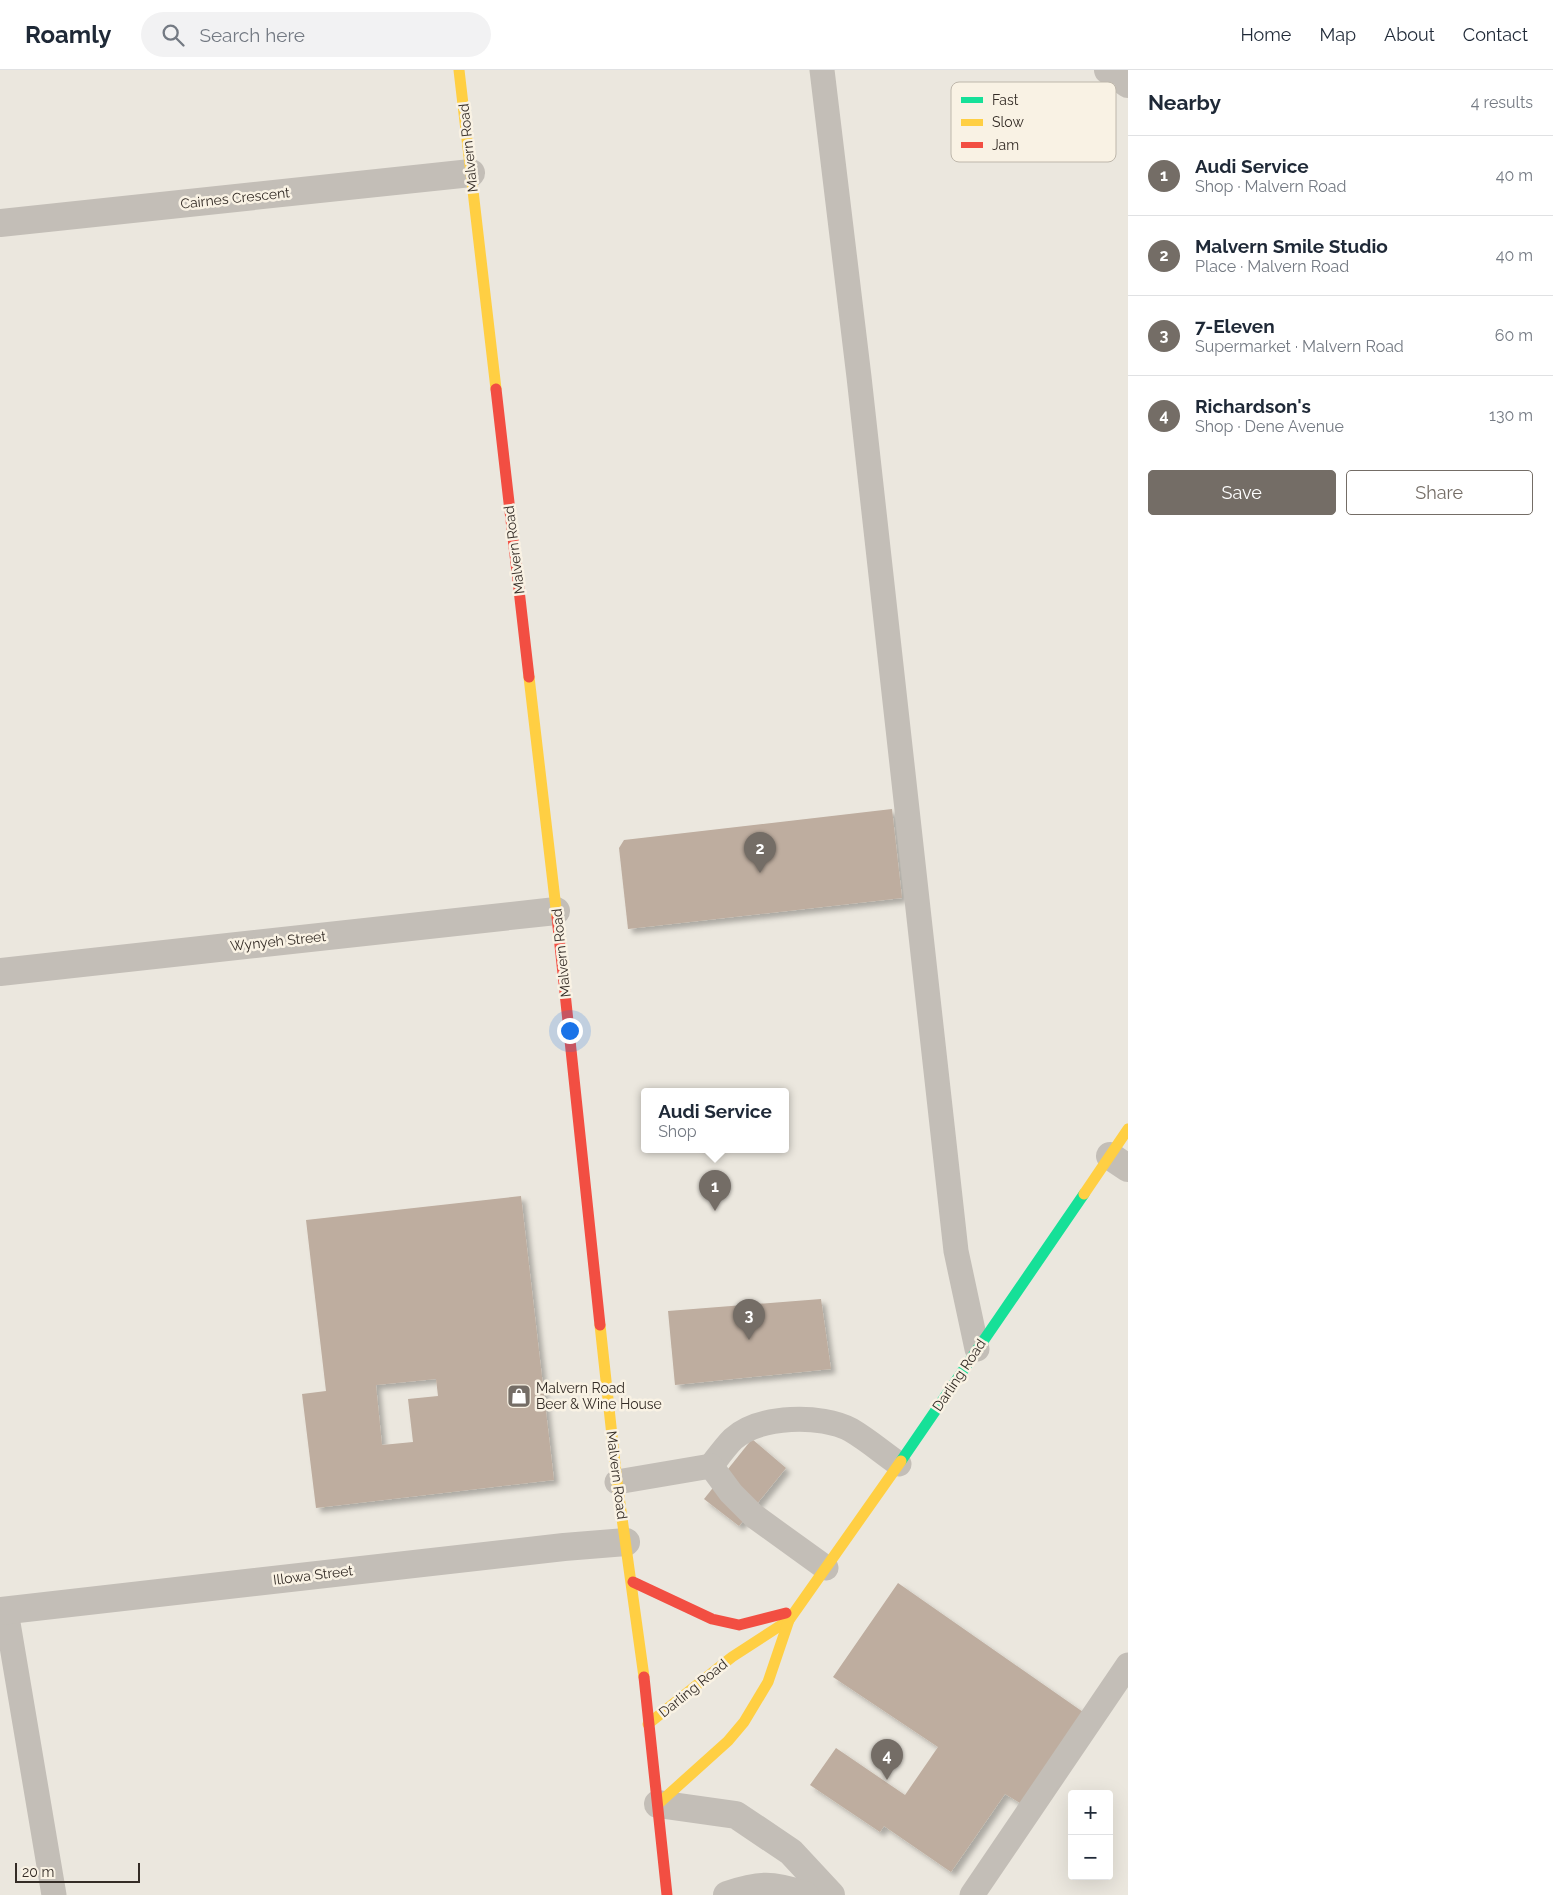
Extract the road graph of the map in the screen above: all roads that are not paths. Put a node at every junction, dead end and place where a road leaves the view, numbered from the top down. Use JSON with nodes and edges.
{"nodes":[{"id":1,"x":459,"y":70,"type":"edge"},
{"id":2,"x":822,"y":70,"type":"edge"},
{"id":3,"x":1108,"y":70,"type":"edge"},
{"id":4,"x":1128,"y":84,"type":"edge"},
{"id":5,"x":470,"y":173,"type":"junction"},
{"id":6,"x":0,"y":223,"type":"edge"},
{"id":7,"x":556,"y":910,"type":"junction"},
{"id":8,"x":0,"y":972,"type":"edge"},
{"id":9,"x":1128,"y":1129,"type":"edge"},
{"id":10,"x":1119,"y":1162,"type":"edge"},
{"id":11,"x":977,"y":1349,"type":"junction"},
{"id":12,"x":899,"y":1464,"type":"junction"},
{"id":13,"x":711,"y":1466,"type":"junction"},
{"id":14,"x":617,"y":1482,"type":"junction"},
{"id":15,"x":626,"y":1542,"type":"junction"},
{"id":16,"x":826,"y":1568,"type":"junction"},
{"id":17,"x":633,"y":1582,"type":"junction"},
{"id":18,"x":3,"y":1611,"type":"edge"},
{"id":19,"x":793,"y":1615,"type":"junction"},
{"id":20,"x":1128,"y":1665,"type":"edge"},
{"id":21,"x":648,"y":1724,"type":"junction"},
{"id":22,"x":658,"y":1804,"type":"junction"},
{"id":23,"x":54,"y":1895,"type":"edge"},
{"id":24,"x":667,"y":1895,"type":"edge"},
{"id":25,"x":727,"y":1895,"type":"edge"},
{"id":26,"x":805,"y":1895,"type":"edge"},
{"id":27,"x":832,"y":1895,"type":"edge"},
{"id":28,"x":972,"y":1895,"type":"edge"}],
"edges":[{"from":1,"to":5,"type":"main road","name":"Malvern Road"},
{"from":2,"to":11,"type":"lane"},
{"from":3,"to":4,"type":"street"},
{"from":5,"to":6,"type":"street","name":"Cairnes Crescent"},
{"from":5,"to":7,"type":"main road","name":"Malvern Road"},
{"from":7,"to":8,"type":"street","name":"Wynyeh Street"},
{"from":7,"to":14,"type":"main road","name":"Malvern Road"},
{"from":9,"to":10,"type":"main road","name":"Darling Road"},
{"from":10,"to":11,"type":"main road","name":"Darling Road"},
{"from":11,"to":12,"type":"main road","name":"Darling Road"},
{"from":12,"to":13,"type":"lane"},
{"from":12,"to":16,"type":"main road","name":"Darling Road"},
{"from":13,"to":14,"type":"lane"},
{"from":13,"to":16,"type":"lane"},
{"from":14,"to":15,"type":"main road","name":"Malvern Road"},
{"from":15,"to":17,"type":"main road","name":"Malvern Road"},
{"from":15,"to":18,"type":"street","name":"Illowa Street"},
{"from":16,"to":19,"type":"main road","name":"Darling Road"},
{"from":17,"to":19,"type":"main road"},
{"from":17,"to":21,"type":"main road","name":"Malvern Road"},
{"from":18,"to":23,"type":"lane"},
{"from":19,"to":21,"type":"main road","name":"Darling Road"},
{"from":19,"to":22,"type":"main road","name":"Darling Road"},
{"from":20,"to":28,"type":"lane"},
{"from":21,"to":22,"type":"main road","name":"Malvern Road"},
{"from":22,"to":24,"type":"main road","name":"Malvern Road"},
{"from":22,"to":27,"type":"street"},
{"from":25,"to":26,"type":"street"}]}
